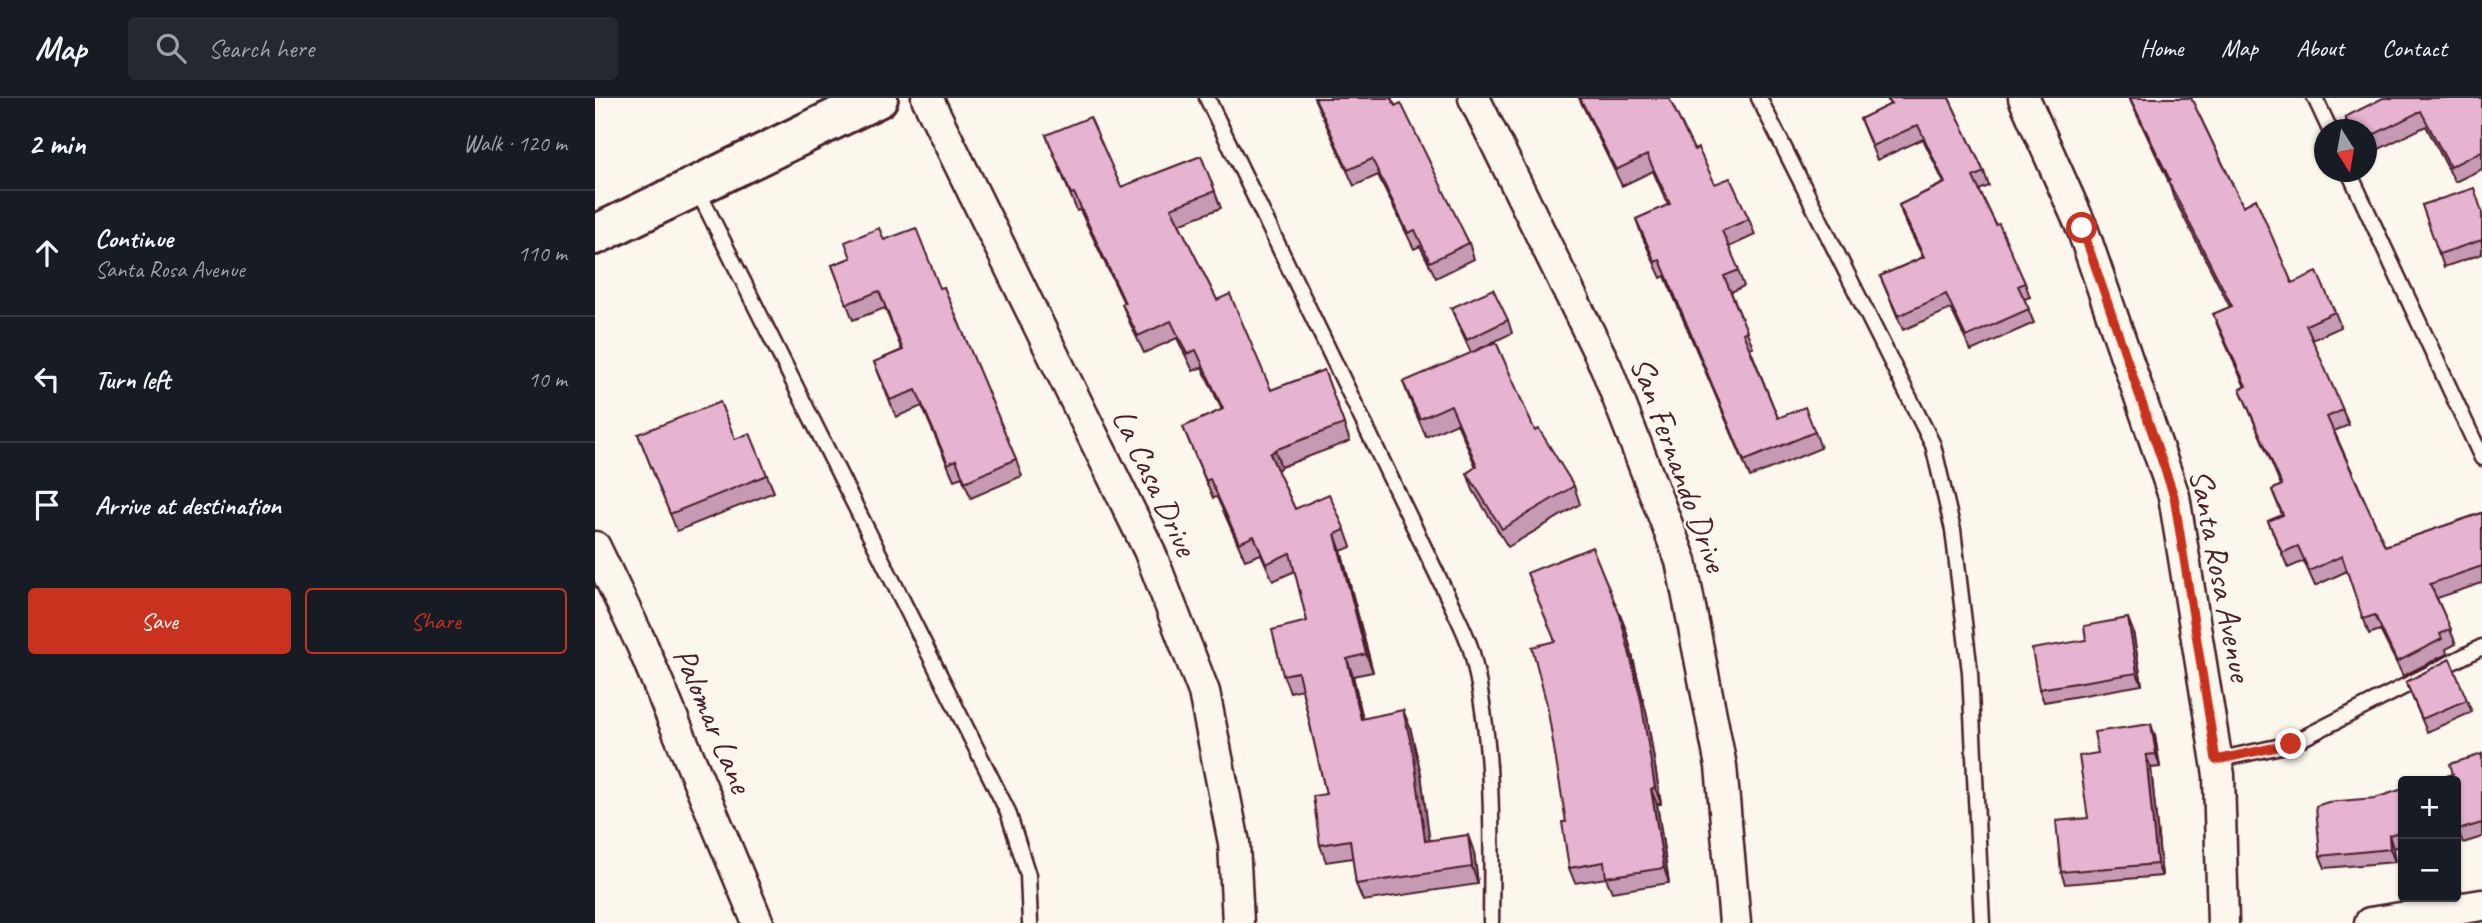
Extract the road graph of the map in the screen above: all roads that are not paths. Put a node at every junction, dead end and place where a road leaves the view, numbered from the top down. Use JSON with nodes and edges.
{"nodes":[{"id":1,"x":878,"y":98,"type":"edge"},
{"id":2,"x":927,"y":98,"type":"edge"},
{"id":3,"x":1207,"y":98,"type":"edge"},
{"id":4,"x":1474,"y":98,"type":"edge"},
{"id":5,"x":1759,"y":98,"type":"edge"},
{"id":6,"x":2024,"y":98,"type":"edge"},
{"id":7,"x":2315,"y":98,"type":"edge"},
{"id":8,"x":2325,"y":119,"type":"edge"},
{"id":9,"x":2354,"y":182,"type":"edge"},
{"id":10,"x":695,"y":186,"type":"junction"},
{"id":11,"x":595,"y":235,"type":"edge"},
{"id":12,"x":2482,"y":458,"type":"edge"},
{"id":13,"x":595,"y":547,"type":"edge"},
{"id":14,"x":2482,"y":647,"type":"edge"},
{"id":15,"x":2216,"y":760,"type":"junction"},
{"id":16,"x":2482,"y":905,"type":"edge"},
{"id":17,"x":758,"y":923,"type":"edge"},
{"id":18,"x":1030,"y":923,"type":"edge"},
{"id":19,"x":1238,"y":923,"type":"edge"},
{"id":20,"x":1491,"y":923,"type":"edge"},
{"id":21,"x":1735,"y":923,"type":"edge"},
{"id":22,"x":1982,"y":923,"type":"edge"},
{"id":23,"x":2223,"y":923,"type":"edge"},
{"id":24,"x":2370,"y":923,"type":"edge"}],
"edges":[{"from":1,"to":10,"type":"main road"},
{"from":2,"to":19,"type":"street","name":"La Casa Drive"},
{"from":3,"to":20,"type":"lane"},
{"from":4,"to":21,"type":"street","name":"San Fernando Drive"},
{"from":5,"to":22,"type":"lane"},
{"from":6,"to":15,"type":"street","name":"Santa Rosa Avenue"},
{"from":7,"to":8,"type":"lane"},
{"from":9,"to":12,"type":"lane"},
{"from":10,"to":11,"type":"main road"},
{"from":10,"to":18,"type":"lane"},
{"from":13,"to":17,"type":"street","name":"Palomar Lane"},
{"from":14,"to":15,"type":"lane"},
{"from":15,"to":23,"type":"street","name":"Santa Rosa Avenue"},
{"from":16,"to":24,"type":"street"}]}
